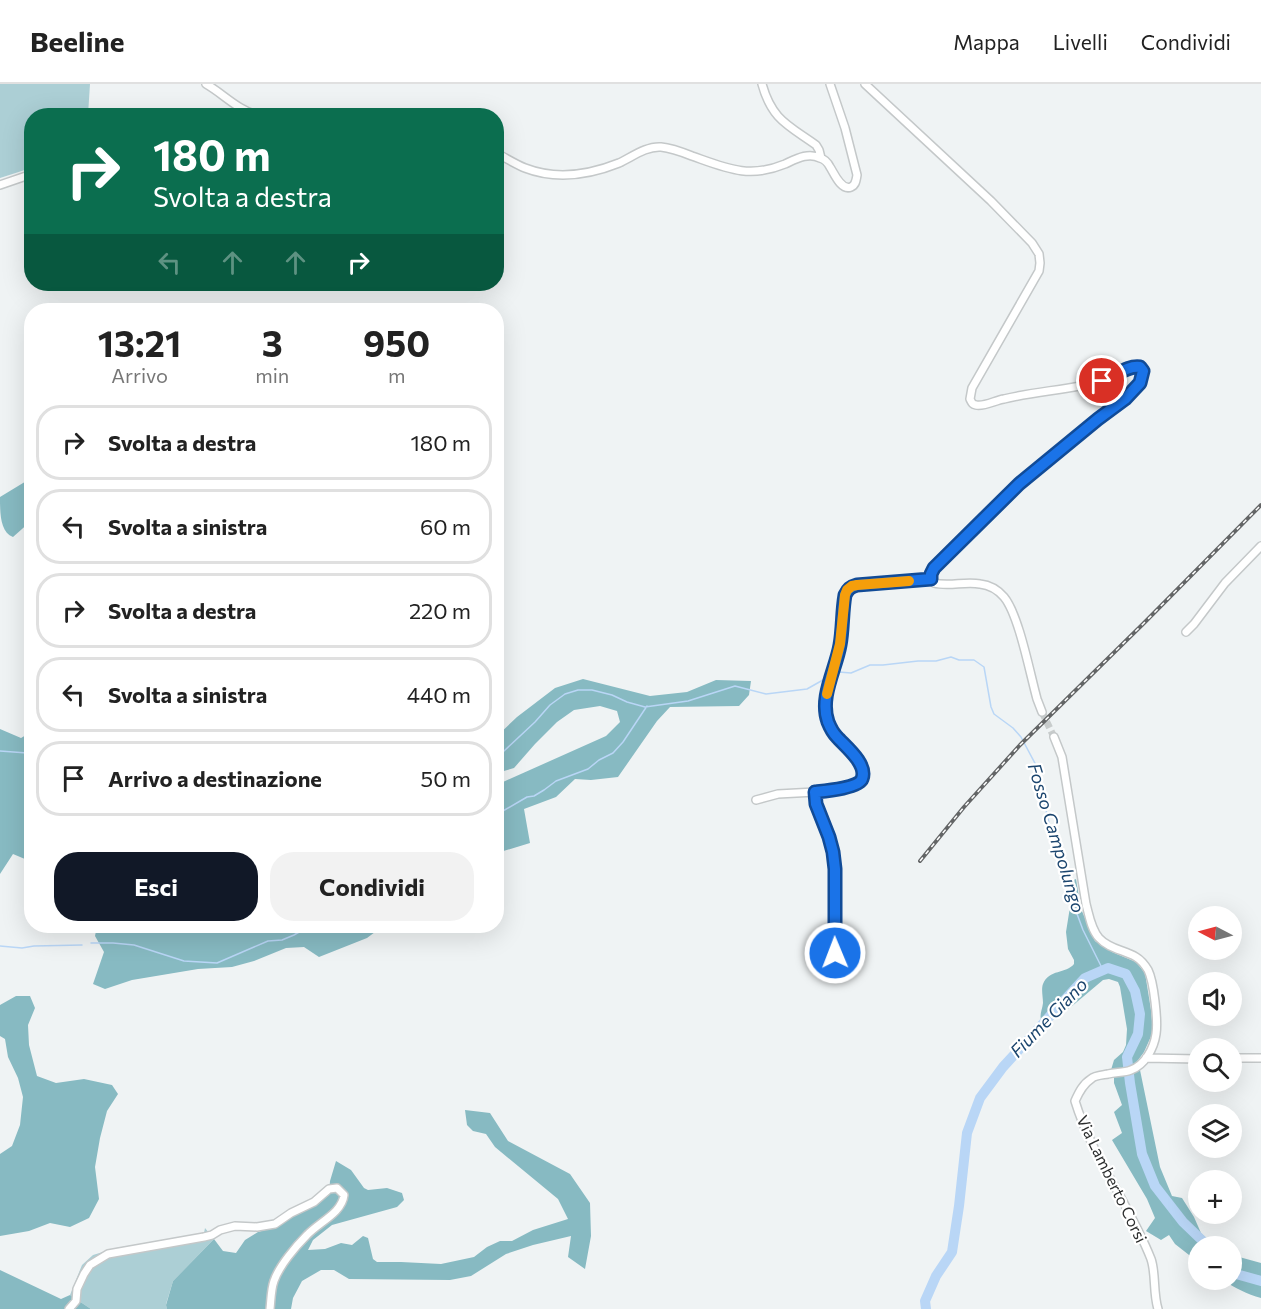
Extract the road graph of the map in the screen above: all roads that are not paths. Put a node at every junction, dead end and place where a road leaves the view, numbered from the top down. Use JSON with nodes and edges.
{"nodes":[{"id":1,"x":206,"y":84,"type":"edge"},
{"id":2,"x":762,"y":84,"type":"edge"},
{"id":3,"x":830,"y":84,"type":"edge"},
{"id":4,"x":865,"y":84,"type":"edge"},
{"id":5,"x":239,"y":108,"type":"edge"},
{"id":6,"x":504,"y":157,"type":"edge"},
{"id":7,"x":821,"y":158,"type":"junction"},
{"id":8,"x":24,"y":177,"type":"edge"},
{"id":9,"x":0,"y":185,"type":"edge"},
{"id":10,"x":1261,"y":546,"type":"edge"},
{"id":11,"x":931,"y":579,"type":"junction"},
{"id":12,"x":1186,"y":632,"type":"dead end"},
{"id":13,"x":1042,"y":712,"type":"tunnel mouth"},
{"id":14,"x":1054,"y":737,"type":"tunnel mouth"},
{"id":15,"x":815,"y":792,"type":"junction"},
{"id":16,"x":756,"y":800,"type":"dead end"},
{"id":17,"x":835,"y":953,"type":"dead end"},
{"id":18,"x":1146,"y":1058,"type":"junction"},
{"id":19,"x":1242,"y":1058,"type":"edge"},
{"id":20,"x":1261,"y":1058,"type":"edge"},
{"id":21,"x":1188,"y":1059,"type":"edge"},
{"id":22,"x":69,"y":1309,"type":"edge"},
{"id":23,"x":270,"y":1309,"type":"edge"},
{"id":24,"x":1158,"y":1309,"type":"edge"}],
"edges":[{"from":1,"to":5,"type":"street"},
{"from":2,"to":7,"type":"street"},
{"from":3,"to":7,"type":"street"},
{"from":4,"to":11,"type":"street"},
{"from":6,"to":7,"type":"street"},
{"from":8,"to":9,"type":"street"},
{"from":10,"to":12,"type":"street"},
{"from":11,"to":13,"type":"street"},
{"from":11,"to":15,"type":"street"},
{"from":14,"to":18,"type":"street"},
{"from":15,"to":16,"type":"street"},
{"from":15,"to":17,"type":"street"},
{"from":18,"to":21,"type":"street"},
{"from":18,"to":24,"type":"street","name":"Via Lamberto Corsi"},
{"from":19,"to":20,"type":"street"},
{"from":22,"to":23,"type":"street"}]}
